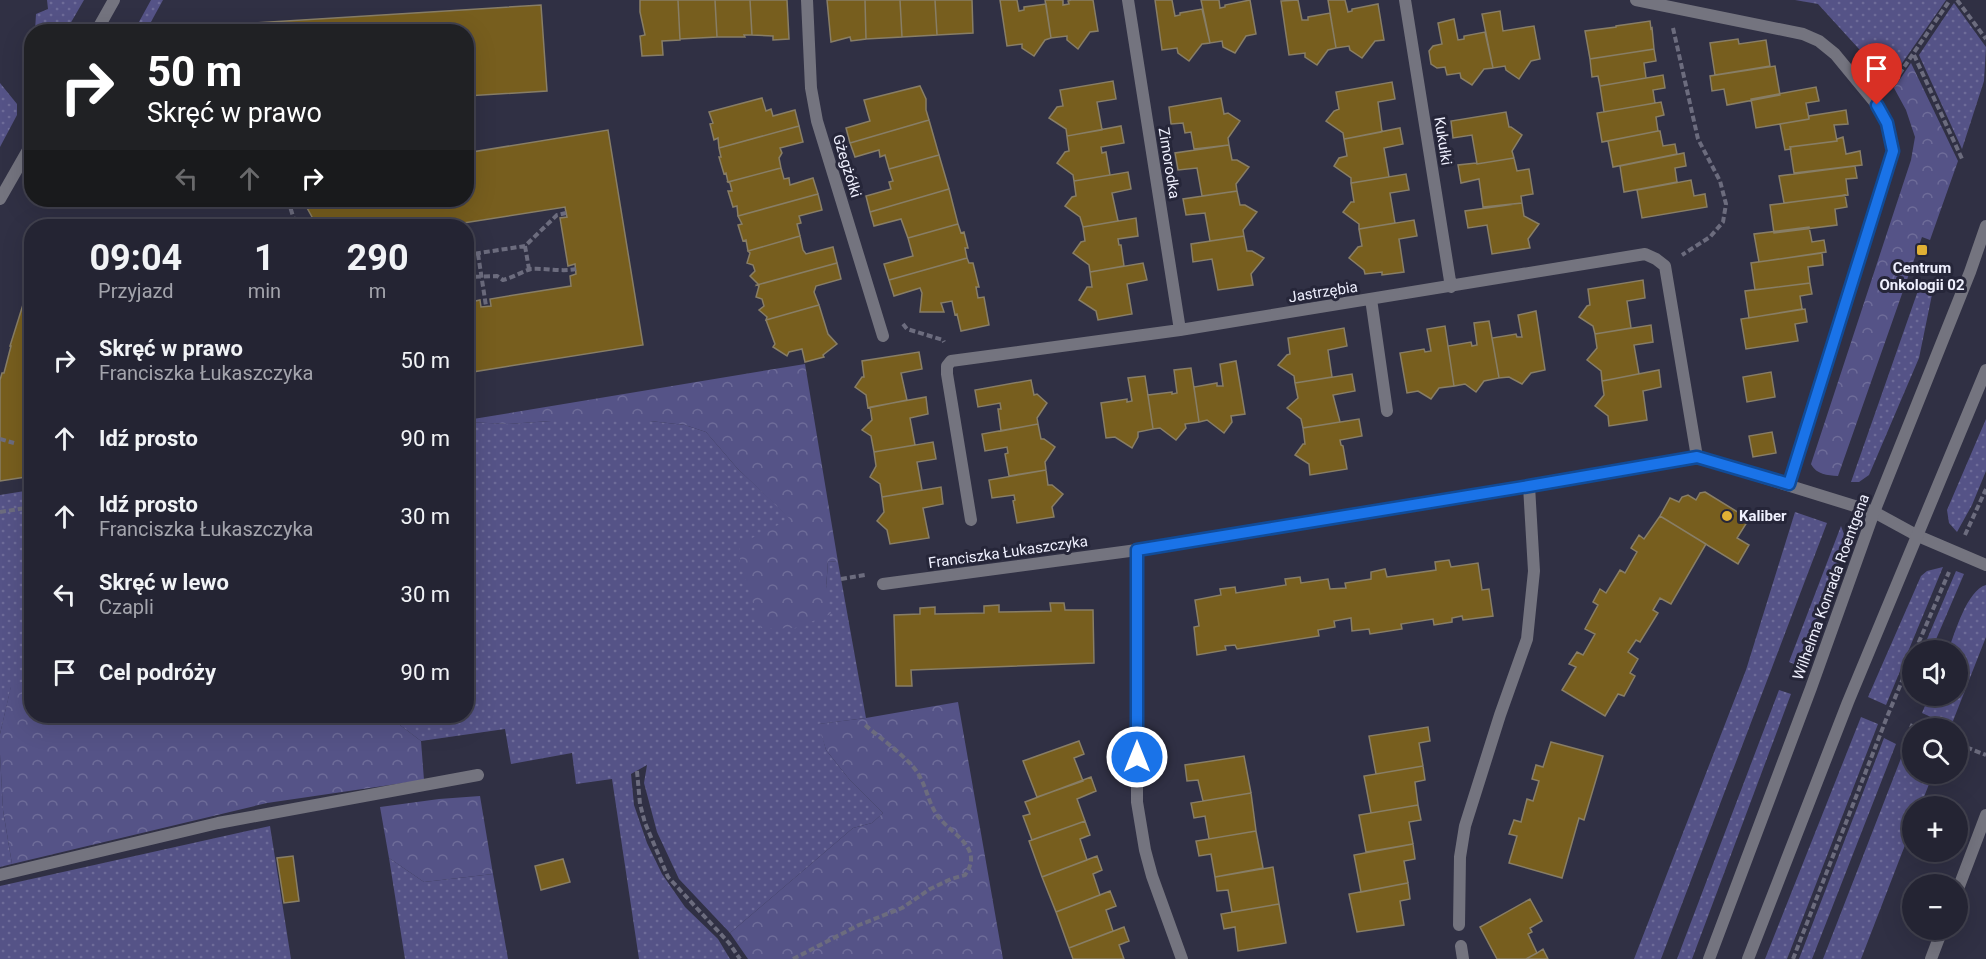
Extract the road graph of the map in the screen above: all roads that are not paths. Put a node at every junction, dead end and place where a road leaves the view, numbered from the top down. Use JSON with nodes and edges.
{"nodes":[{"id":1,"x":114,"y":0,"type":"edge"},
{"id":2,"x":807,"y":0,"type":"edge"},
{"id":3,"x":1128,"y":0,"type":"edge"},
{"id":4,"x":1406,"y":0,"type":"edge"},
{"id":5,"x":1636,"y":0,"type":"edge"},
{"id":6,"x":100,"y":24,"type":"edge"},
{"id":7,"x":24,"y":157,"type":"edge"},
{"id":8,"x":0,"y":199,"type":"edge"},
{"id":9,"x":1986,"y":226,"type":"edge"},
{"id":10,"x":1451,"y":287,"type":"junction"},
{"id":11,"x":1371,"y":299,"type":"junction"},
{"id":12,"x":1180,"y":330,"type":"junction"},
{"id":13,"x":884,"y":336,"type":"dead end"},
{"id":14,"x":1986,"y":370,"type":"edge"},
{"id":15,"x":1388,"y":411,"type":"dead end"},
{"id":16,"x":1697,"y":457,"type":"junction"},
{"id":17,"x":1789,"y":484,"type":"junction"},
{"id":18,"x":1529,"y":486,"type":"junction"},
{"id":19,"x":1874,"y":512,"type":"junction"},
{"id":20,"x":971,"y":520,"type":"dead end"},
{"id":21,"x":1918,"y":536,"type":"junction"},
{"id":22,"x":1137,"y":550,"type":"junction"},
{"id":23,"x":1986,"y":565,"type":"edge"},
{"id":24,"x":883,"y":584,"type":"dead end"},
{"id":25,"x":478,"y":774,"type":"dead end"},
{"id":26,"x":1986,"y":815,"type":"edge"},
{"id":27,"x":0,"y":874,"type":"edge"},
{"id":28,"x":1964,"y":874,"type":"edge"},
{"id":29,"x":1459,"y":925,"type":"dead end"},
{"id":30,"x":1938,"y":940,"type":"edge"},
{"id":31,"x":1461,"y":946,"type":"dead end"},
{"id":32,"x":1182,"y":959,"type":"edge"},
{"id":33,"x":1463,"y":959,"type":"edge"},
{"id":34,"x":1709,"y":959,"type":"edge"},
{"id":35,"x":1748,"y":959,"type":"edge"},
{"id":36,"x":1931,"y":959,"type":"edge"}],
"edges":[{"from":1,"to":6,"type":"street"},
{"from":2,"to":13,"type":"street","name":"Gżegżółki"},
{"from":3,"to":12,"type":"street","name":"Zimorodka"},
{"from":4,"to":10,"type":"street","name":"Kukułki"},
{"from":5,"to":17,"type":"street"},
{"from":7,"to":8,"type":"street"},
{"from":9,"to":19,"type":"street","name":"Wilhelma Konrada Roentgena"},
{"from":10,"to":11,"type":"street","name":"Jastrzębia"},
{"from":10,"to":16,"type":"street","name":"Jastrzębia"},
{"from":11,"to":12,"type":"street","name":"Jastrzębia"},
{"from":11,"to":15,"type":"street"},
{"from":12,"to":20,"type":"street","name":"Jastrzębia"},
{"from":14,"to":21,"type":"street"},
{"from":16,"to":17,"type":"street"},
{"from":16,"to":18,"type":"street","name":"Franciszka Łukaszczyka"},
{"from":17,"to":19,"type":"street"},
{"from":18,"to":22,"type":"street","name":"Franciszka Łukaszczyka"},
{"from":18,"to":29,"type":"street"},
{"from":19,"to":21,"type":"street"},
{"from":19,"to":34,"type":"street","name":"Wilhelma Konrada Roentgena"},
{"from":21,"to":23,"type":"street"},
{"from":21,"to":35,"type":"street"},
{"from":22,"to":24,"type":"street","name":"Franciszka Łukaszczyka"},
{"from":22,"to":32,"type":"street"},
{"from":25,"to":27,"type":"street"},
{"from":26,"to":28,"type":"street"},
{"from":30,"to":36,"type":"street"},
{"from":31,"to":33,"type":"street"}]}
